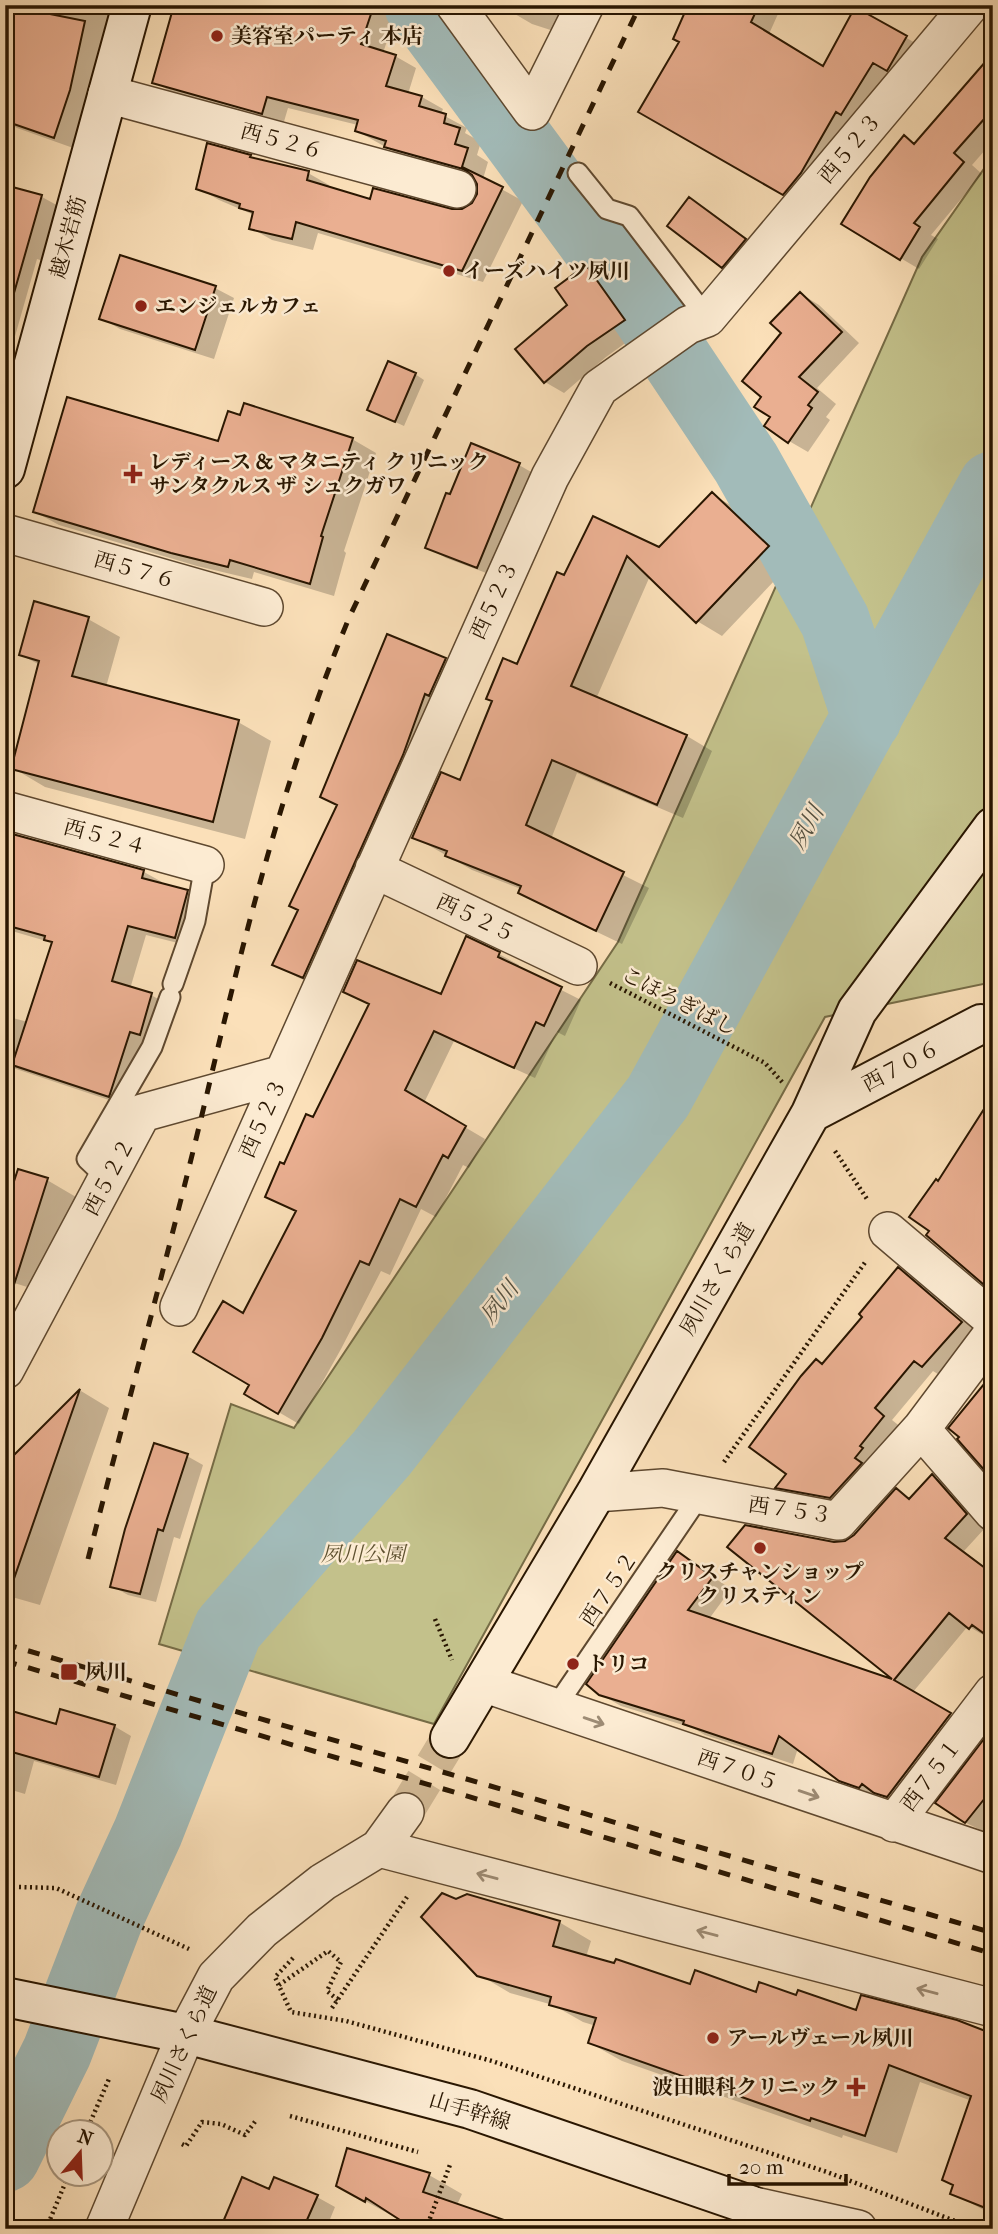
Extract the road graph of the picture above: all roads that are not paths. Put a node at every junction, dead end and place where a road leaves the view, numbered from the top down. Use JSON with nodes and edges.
{"nodes":[{"id":1,"x":132,"y":5,"type":"edge"},
{"id":2,"x":455,"y":5,"type":"edge"},
{"id":3,"x":585,"y":5,"type":"edge"},
{"id":4,"x":970,"y":5,"type":"edge"},
{"id":5,"x":107,"y":94,"type":"junction"},
{"id":6,"x":578,"y":173,"type":"dead end"},
{"id":7,"x":457,"y":189,"type":"dead end"},
{"id":8,"x":698,"y":322,"type":"junction"},
{"id":9,"x":5,"y":469,"type":"edge"},
{"id":10,"x":5,"y":533,"type":"edge"},
{"id":11,"x":264,"y":607,"type":"dead end"},
{"id":12,"x":5,"y":810,"type":"edge"},
{"id":13,"x":993,"y":827,"type":"edge"},
{"id":14,"x":205,"y":865,"type":"joint"},
{"id":15,"x":374,"y":869,"type":"junction"},
{"id":16,"x":578,"y":967,"type":"road end"},
{"id":17,"x":993,"y":1027,"type":"edge"},
{"id":18,"x":283,"y":1074,"type":"junction"},
{"id":19,"x":811,"y":1113,"type":"junction"},
{"id":20,"x":108,"y":1179,"type":"junction"},
{"id":21,"x":888,"y":1231,"type":"road end"},
{"id":22,"x":179,"y":1307,"type":"dead end"},
{"id":23,"x":993,"y":1320,"type":"edge"},
{"id":24,"x":993,"y":1333,"type":"edge"},
{"id":25,"x":5,"y":1370,"type":"edge"},
{"id":26,"x":921,"y":1429,"type":"junction"},
{"id":27,"x":596,"y":1493,"type":"junction"},
{"id":28,"x":700,"y":1495,"type":"junction"},
{"id":29,"x":993,"y":1512,"type":"edge"},
{"id":30,"x":483,"y":1683,"type":"junction"},
{"id":31,"x":993,"y":1693,"type":"edge"},
{"id":32,"x":555,"y":1708,"type":"junction"},
{"id":33,"x":450,"y":1738,"type":"tunnel mouth"},
{"id":34,"x":405,"y":1812,"type":"tunnel mouth"},
{"id":35,"x":894,"y":1823,"type":"junction"},
{"id":36,"x":379,"y":1847,"type":"junction"},
{"id":37,"x":993,"y":1856,"type":"edge"},
{"id":38,"x":5,"y":1997,"type":"edge"},
{"id":39,"x":993,"y":2008,"type":"edge"},
{"id":40,"x":186,"y":2034,"type":"junction"},
{"id":41,"x":750,"y":2205,"type":"junction"},
{"id":42,"x":104,"y":2229,"type":"edge"},
{"id":43,"x":795,"y":2229,"type":"edge"},
{"id":44,"x":858,"y":2229,"type":"edge"}],
"edges":[{"from":1,"to":5,"type":"street","name":"越木岩筋"},
{"from":2,"to":3,"type":"street"},
{"from":4,"to":8,"type":"street","name":"西５２３"},
{"from":5,"to":7,"type":"street","name":"西５２６"},
{"from":5,"to":9,"type":"street","name":"越木岩筋"},
{"from":6,"to":8,"type":"lane"},
{"from":8,"to":15,"type":"street","name":"西５２３"},
{"from":10,"to":11,"type":"street","name":"西５７６"},
{"from":12,"to":14,"type":"street","name":"西５２４"},
{"from":13,"to":19,"type":"street","name":"夙川さくら道"},
{"from":14,"to":20,"type":"lane"},
{"from":15,"to":16,"type":"street","name":"西５２５"},
{"from":15,"to":18,"type":"street","name":"西５２３"},
{"from":17,"to":19,"type":"street","name":"西７０６"},
{"from":18,"to":20,"type":"street","name":"西５２２"},
{"from":18,"to":22,"type":"street","name":"西５２３"},
{"from":19,"to":27,"type":"street","name":"夙川さくら道"},
{"from":20,"to":25,"type":"street","name":"西５２２"},
{"from":21,"to":23,"type":"street"},
{"from":24,"to":26,"type":"street"},
{"from":26,"to":28,"type":"street","name":"西７５３"},
{"from":26,"to":29,"type":"street"},
{"from":27,"to":28,"type":"street","name":"西７５３"},
{"from":27,"to":30,"type":"street","name":"夙川さくら道"},
{"from":28,"to":32,"type":"lane","name":"西７５２"},
{"from":30,"to":32,"type":"street","name":"西７０５"},
{"from":30,"to":33,"type":"street","name":"夙川さくら道"},
{"from":31,"to":35,"type":"street","name":"西７５１"},
{"from":32,"to":35,"type":"street","name":"西７０５","one_way":true},
{"from":34,"to":36,"type":"street","name":"夙川さくら道"},
{"from":35,"to":37,"type":"street","name":"西７０５"},
{"from":39,"to":36,"type":"street","one_way":true},
{"from":36,"to":40,"type":"street","name":"夙川さくら道"},
{"from":38,"to":40,"type":"street","name":"山手幹線"},
{"from":40,"to":41,"type":"street","name":"山手幹線"},
{"from":40,"to":42,"type":"street","name":"夙川さくら道"},
{"from":41,"to":43,"type":"street","name":"山手幹線"},
{"from":41,"to":44,"type":"street","name":"山手幹線"}]}
